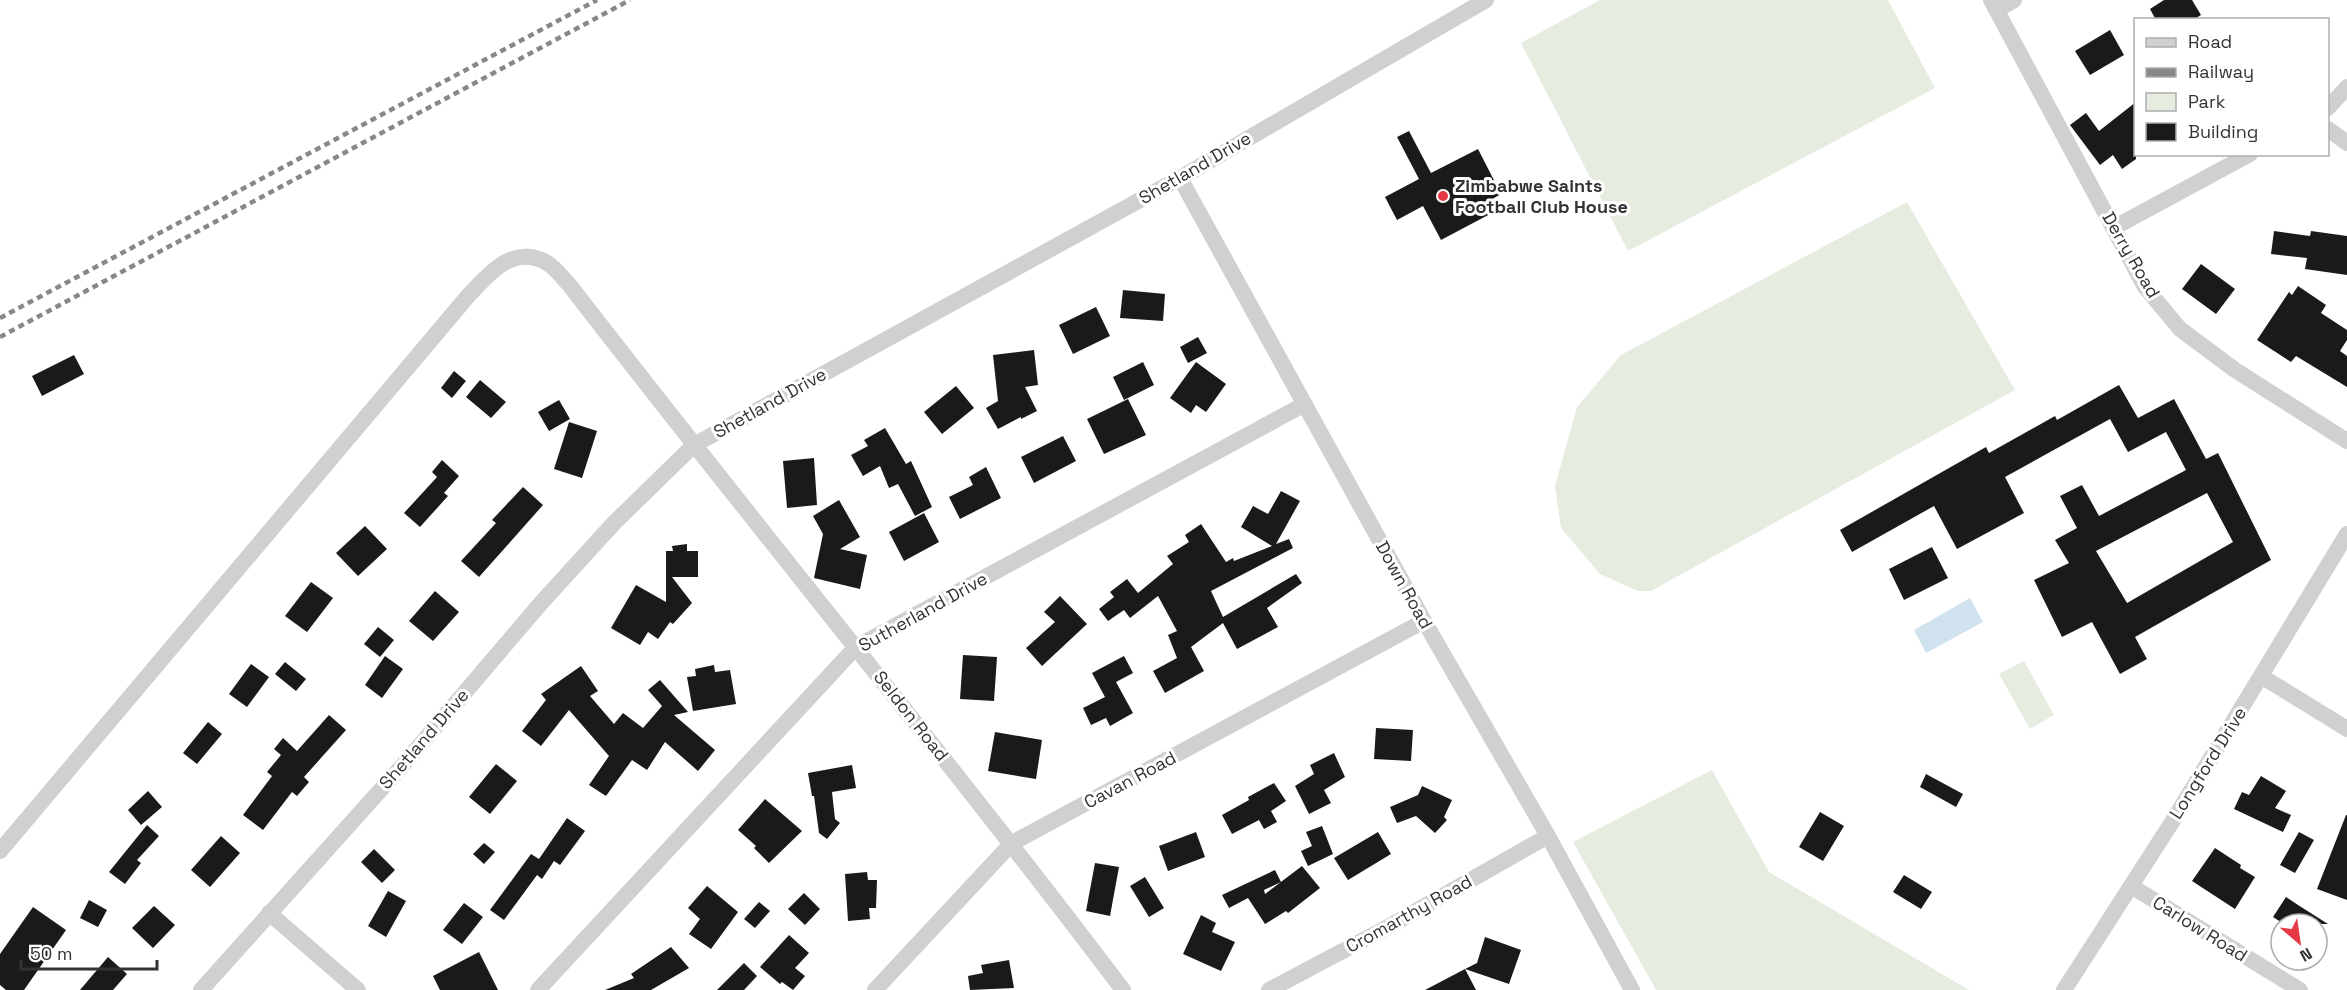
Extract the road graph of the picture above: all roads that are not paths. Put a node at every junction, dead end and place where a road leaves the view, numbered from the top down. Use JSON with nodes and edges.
{"nodes":[{"id":1,"x":1486,"y":0,"type":"edge"},
{"id":2,"x":2014,"y":0,"type":"edge"},
{"id":3,"x":1994,"y":5,"type":"edge"},
{"id":4,"x":2347,"y":87,"type":"edge"},
{"id":5,"x":2329,"y":107,"type":"edge"},
{"id":6,"x":2329,"y":130,"type":"edge"},
{"id":7,"x":2347,"y":143,"type":"edge"},
{"id":8,"x":2246,"y":156,"type":"edge"},
{"id":9,"x":1180,"y":178,"type":"junction"},
{"id":10,"x":2115,"y":227,"type":"junction"},
{"id":11,"x":1305,"y":404,"type":"junction"},
{"id":12,"x":2347,"y":441,"type":"edge"},
{"id":13,"x":694,"y":446,"type":"junction"},
{"id":14,"x":2347,"y":534,"type":"edge"},
{"id":15,"x":1424,"y":621,"type":"junction"},
{"id":16,"x":856,"y":648,"type":"junction"},
{"id":17,"x":2261,"y":676,"type":"junction"},
{"id":18,"x":2347,"y":729,"type":"edge"},
{"id":19,"x":1548,"y":836,"type":"junction"},
{"id":20,"x":1012,"y":843,"type":"junction"},
{"id":21,"x":0,"y":851,"type":"edge"},
{"id":22,"x":2131,"y":886,"type":"junction"},
{"id":23,"x":269,"y":913,"type":"junction"},
{"id":24,"x":201,"y":990,"type":"edge"},
{"id":25,"x":357,"y":990,"type":"edge"},
{"id":26,"x":538,"y":990,"type":"edge"},
{"id":27,"x":875,"y":990,"type":"edge"},
{"id":28,"x":1123,"y":990,"type":"edge"},
{"id":29,"x":1269,"y":990,"type":"edge"},
{"id":30,"x":1632,"y":990,"type":"edge"},
{"id":31,"x":2064,"y":990,"type":"edge"},
{"id":32,"x":2300,"y":990,"type":"edge"}],
"edges":[{"from":1,"to":9,"type":"street","name":"Shetland Drive"},
{"from":2,"to":3,"type":"street"},
{"from":3,"to":10,"type":"street","name":"Derry Road"},
{"from":4,"to":5,"type":"street"},
{"from":6,"to":7,"type":"street"},
{"from":8,"to":10,"type":"street"},
{"from":9,"to":11,"type":"street","name":"Down Road"},
{"from":9,"to":13,"type":"street","name":"Shetland Drive"},
{"from":10,"to":12,"type":"street","name":"Derry Road"},
{"from":11,"to":15,"type":"street","name":"Down Road"},
{"from":11,"to":16,"type":"street","name":"Sutherland Drive"},
{"from":13,"to":16,"type":"street","name":"Seldon Road"},
{"from":13,"to":21,"type":"street","name":"Seldon Road"},
{"from":13,"to":23,"type":"street","name":"Shetland Drive"},
{"from":14,"to":17,"type":"street","name":"Longford Drive"},
{"from":15,"to":19,"type":"street","name":"Down Road"},
{"from":15,"to":20,"type":"street","name":"Cavan Road"},
{"from":16,"to":20,"type":"street","name":"Seldon Road"},
{"from":16,"to":26,"type":"street","name":"Sutherland Drive"},
{"from":17,"to":18,"type":"street"},
{"from":17,"to":22,"type":"street","name":"Longford Drive"},
{"from":19,"to":29,"type":"street","name":"Cromarthy Road"},
{"from":19,"to":30,"type":"street","name":"Down Road"},
{"from":20,"to":27,"type":"street","name":"Cavan Road"},
{"from":20,"to":28,"type":"street","name":"Seldon Road"},
{"from":22,"to":31,"type":"street","name":"Longford Drive"},
{"from":22,"to":32,"type":"street","name":"Carlow Road"},
{"from":23,"to":24,"type":"street","name":"Shetland Drive"},
{"from":23,"to":25,"type":"street"}]}
